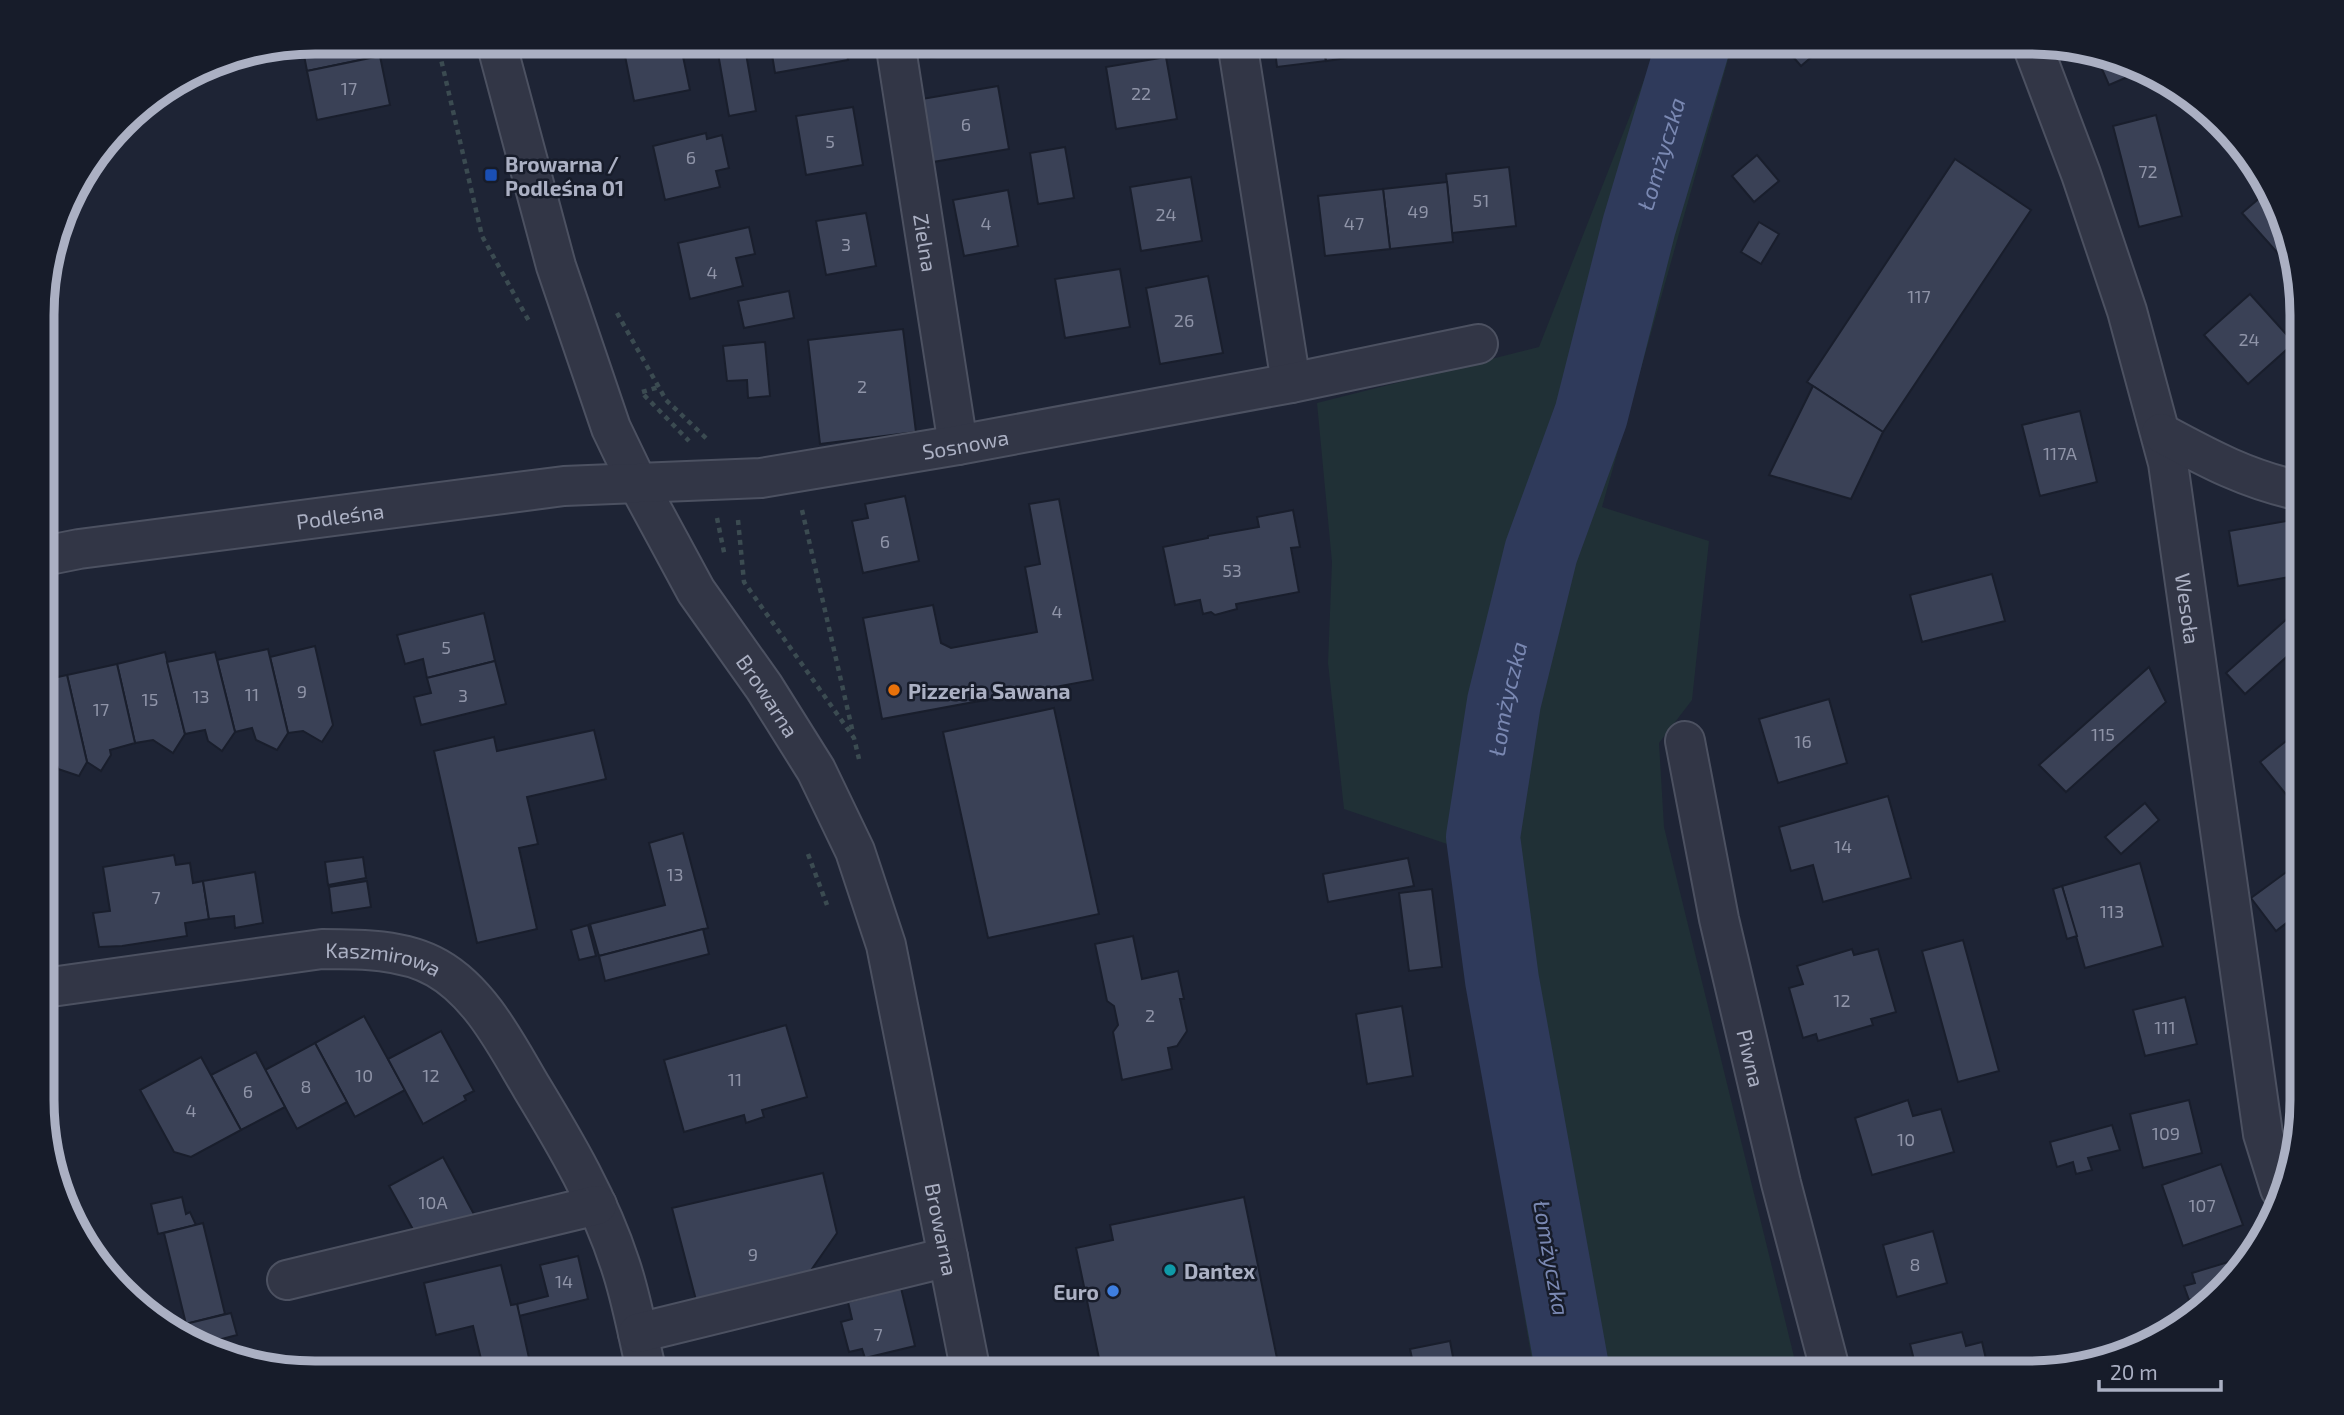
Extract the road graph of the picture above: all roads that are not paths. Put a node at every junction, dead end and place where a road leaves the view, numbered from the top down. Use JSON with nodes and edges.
{"nodes":[{"id":1,"x":499,"y":54,"type":"edge"},
{"id":2,"x":897,"y":54,"type":"edge"},
{"id":3,"x":1239,"y":54,"type":"edge"},
{"id":4,"x":2036,"y":54,"type":"edge"},
{"id":5,"x":1478,"y":344,"type":"dead end"},
{"id":6,"x":1291,"y":383,"type":"junction"},
{"id":7,"x":2161,"y":433,"type":"junction"},
{"id":8,"x":958,"y":445,"type":"junction"},
{"id":9,"x":637,"y":482,"type":"junction"},
{"id":10,"x":2290,"y":489,"type":"edge"},
{"id":11,"x":54,"y":554,"type":"edge"},
{"id":12,"x":1685,"y":741,"type":"dead end"},
{"id":13,"x":54,"y":987,"type":"edge"},
{"id":14,"x":2277,"y":1180,"type":"edge"},
{"id":15,"x":597,"y":1205,"type":"junction"},
{"id":16,"x":948,"y":1257,"type":"junction"},
{"id":17,"x":287,"y":1280,"type":"dead end"},
{"id":18,"x":638,"y":1333,"type":"junction"},
{"id":19,"x":645,"y":1361,"type":"edge"},
{"id":20,"x":969,"y":1361,"type":"edge"},
{"id":21,"x":1828,"y":1361,"type":"edge"}],
"edges":[{"from":1,"to":9,"type":"street","name":"Browarna"},
{"from":2,"to":8,"type":"street","name":"Zielna"},
{"from":3,"to":6,"type":"street"},
{"from":4,"to":7,"type":"street","name":"Wesoła"},
{"from":5,"to":6,"type":"street","name":"Sosnowa"},
{"from":6,"to":8,"type":"street","name":"Sosnowa"},
{"from":7,"to":10,"type":"street"},
{"from":7,"to":14,"type":"street","name":"Wesoła"},
{"from":8,"to":9,"type":"street","name":"Sosnowa"},
{"from":9,"to":11,"type":"street","name":"Podleśna"},
{"from":9,"to":16,"type":"street","name":"Browarna"},
{"from":12,"to":21,"type":"street","name":"Piwna"},
{"from":13,"to":15,"type":"street","name":"Kaszmirowa"},
{"from":15,"to":17,"type":"street"},
{"from":15,"to":18,"type":"street","name":"Kaszmirowa"},
{"from":16,"to":18,"type":"street"},
{"from":16,"to":20,"type":"street","name":"Browarna"},
{"from":18,"to":19,"type":"street","name":"Kaszmirowa"}]}
